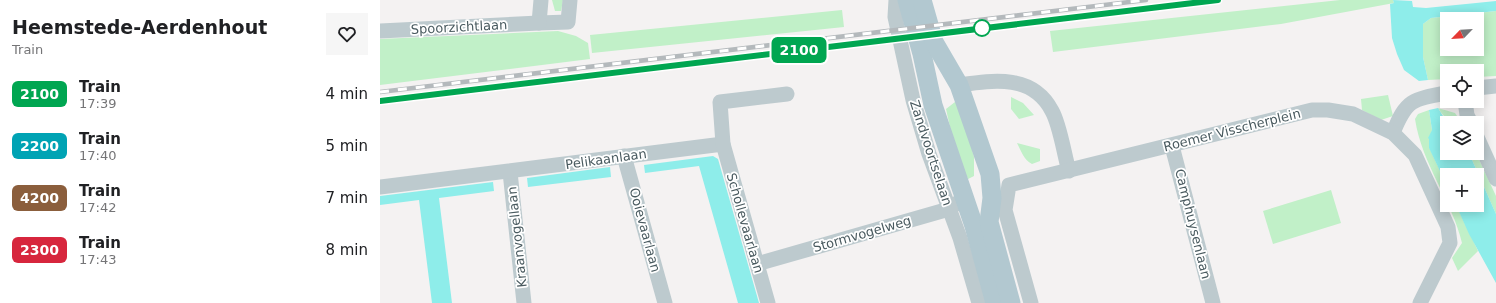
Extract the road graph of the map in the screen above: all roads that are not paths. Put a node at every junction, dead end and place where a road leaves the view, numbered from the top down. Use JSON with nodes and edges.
{"nodes":[{"id":1,"x":541,"y":0,"type":"edge"},
{"id":2,"x":570,"y":0,"type":"edge"},
{"id":3,"x":896,"y":0,"type":"edge"},
{"id":4,"x":907,"y":0,"type":"edge"},
{"id":5,"x":922,"y":0,"type":"edge"},
{"id":6,"x":539,"y":23,"type":"junction"},
{"id":7,"x":380,"y":31,"type":"edge"},
{"id":8,"x":959,"y":85,"type":"junction"},
{"id":9,"x":1496,"y":86,"type":"edge"},
{"id":10,"x":1484,"y":87,"type":"edge"},
{"id":11,"x":787,"y":94,"type":"dead end"},
{"id":12,"x":1440,"y":94,"type":"edge"},
{"id":13,"x":932,"y":105,"type":"junction"},
{"id":14,"x":1393,"y":133,"type":"junction"},
{"id":15,"x":723,"y":144,"type":"junction"},
{"id":16,"x":1172,"y":146,"type":"junction"},
{"id":17,"x":1484,"y":152,"type":"edge"},
{"id":18,"x":624,"y":156,"type":"junction"},
{"id":19,"x":1069,"y":170,"type":"junction"},
{"id":20,"x":510,"y":172,"type":"junction"},
{"id":21,"x":990,"y":174,"type":"junction"},
{"id":22,"x":1496,"y":179,"type":"edge"},
{"id":23,"x":380,"y":187,"type":"edge"},
{"id":24,"x":964,"y":198,"type":"junction"},
{"id":25,"x":949,"y":208,"type":"junction"},
{"id":26,"x":757,"y":264,"type":"junction"},
{"id":27,"x":524,"y":303,"type":"edge"},
{"id":28,"x":665,"y":303,"type":"edge"},
{"id":29,"x":768,"y":303,"type":"edge"},
{"id":30,"x":979,"y":303,"type":"edge"},
{"id":31,"x":995,"y":303,"type":"edge"},
{"id":32,"x":1011,"y":303,"type":"edge"},
{"id":33,"x":1031,"y":303,"type":"edge"},
{"id":34,"x":1213,"y":303,"type":"edge"},
{"id":35,"x":1420,"y":303,"type":"edge"}],
"edges":[{"from":1,"to":6,"type":"street"},
{"from":2,"to":6,"type":"street","name":"Spoorzichtlaan"},
{"from":3,"to":25,"type":"street","name":"Zandvoortselaan"},
{"from":4,"to":13,"type":"main road","name":"Zandvoortselaan"},
{"from":5,"to":8,"type":"main road"},
{"from":6,"to":7,"type":"street","name":"Spoorzichtlaan"},
{"from":8,"to":13,"type":"main road"},
{"from":8,"to":19,"type":"street"},
{"from":8,"to":21,"type":"main road"},
{"from":9,"to":10,"type":"street"},
{"from":11,"to":15,"type":"street"},
{"from":12,"to":14,"type":"street"},
{"from":13,"to":24,"type":"main road","name":"Zandvoortselaan"},
{"from":14,"to":16,"type":"street","name":"Roemer Visscherplein"},
{"from":14,"to":35,"type":"street","name":"Roemer Visscherplein"},
{"from":15,"to":18,"type":"street","name":"Pelikaanlaan"},
{"from":15,"to":26,"type":"street","name":"Schollevaarlaan"},
{"from":16,"to":19,"type":"street","name":"Roemer Visscherplein"},
{"from":16,"to":34,"type":"street","name":"Camphuysenlaan"},
{"from":17,"to":22,"type":"street"},
{"from":18,"to":20,"type":"street","name":"Pelikaanlaan"},
{"from":18,"to":28,"type":"street","name":"Ooievaarlaan"},
{"from":19,"to":33,"type":"street","name":"Roemer Visscherplein"},
{"from":20,"to":23,"type":"street","name":"Pelikaanlaan"},
{"from":20,"to":27,"type":"street","name":"Kraanvogellaan"},
{"from":21,"to":24,"type":"main road"},
{"from":21,"to":32,"type":"main road"},
{"from":24,"to":25,"type":"street","name":"Stormvogelweg"},
{"from":24,"to":31,"type":"main road","name":"Zandvoortselaan"},
{"from":25,"to":26,"type":"street","name":"Stormvogelweg"},
{"from":25,"to":30,"type":"street","name":"Zandvoortselaan"},
{"from":26,"to":29,"type":"street","name":"Schollevaarlaan"}]}
